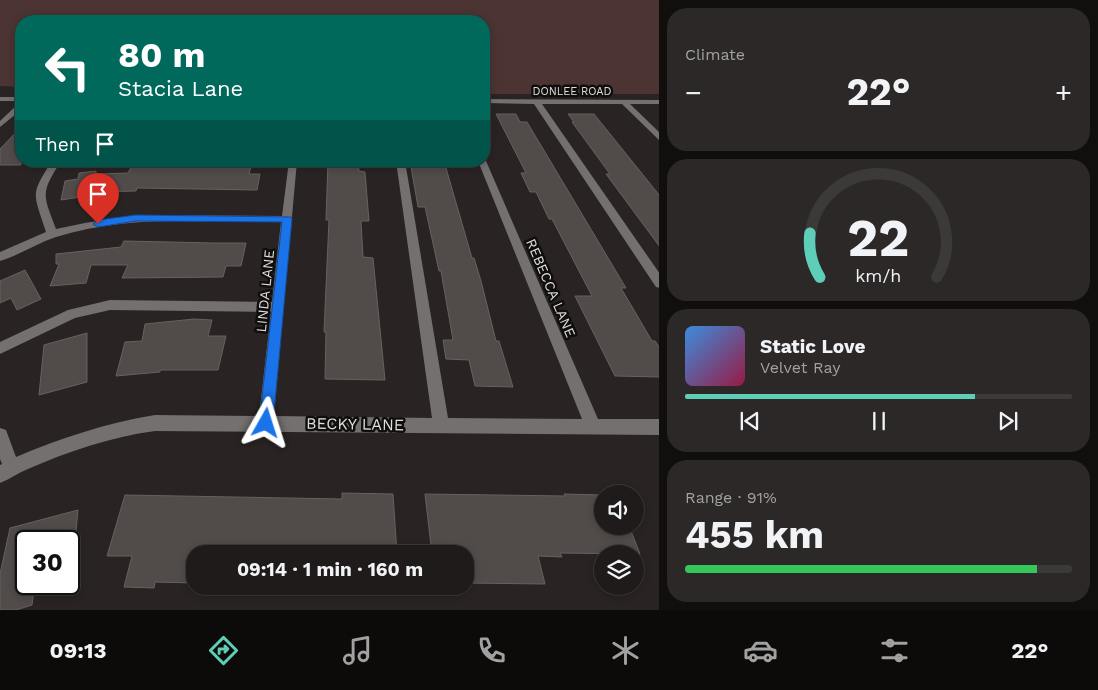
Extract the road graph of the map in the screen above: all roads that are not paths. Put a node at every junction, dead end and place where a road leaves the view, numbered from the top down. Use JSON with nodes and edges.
{"nodes":[{"id":1,"x":0,"y":99,"type":"edge"},
{"id":2,"x":15,"y":99,"type":"edge"},
{"id":3,"x":490,"y":102,"type":"edge"},
{"id":4,"x":536,"y":102,"type":"junction"},
{"id":5,"x":624,"y":102,"type":"junction"},
{"id":6,"x":659,"y":102,"type":"edge"},
{"id":7,"x":15,"y":111,"type":"edge"},
{"id":8,"x":0,"y":125,"type":"edge"},
{"id":9,"x":659,"y":139,"type":"edge"},
{"id":10,"x":53,"y":167,"type":"edge"},
{"id":11,"x":293,"y":167,"type":"edge"},
{"id":12,"x":401,"y":167,"type":"edge"},
{"id":13,"x":485,"y":167,"type":"edge"},
{"id":14,"x":287,"y":219,"type":"junction"},
{"id":15,"x":52,"y":234,"type":"junction"},
{"id":16,"x":0,"y":258,"type":"edge"},
{"id":17,"x":659,"y":284,"type":"edge"},
{"id":18,"x":278,"y":307,"type":"junction"},
{"id":19,"x":0,"y":348,"type":"edge"},
{"id":20,"x":266,"y":423,"type":"junction"},
{"id":21,"x":441,"y":425,"type":"junction"},
{"id":22,"x":593,"y":426,"type":"junction"},
{"id":23,"x":659,"y":427,"type":"edge"},
{"id":24,"x":0,"y":436,"type":"edge"},
{"id":25,"x":6,"y":471,"type":"edge"}],
"edges":[{"from":1,"to":2,"type":"street"},
{"from":3,"to":4,"type":"street","name":"DONLEE ROAD"},
{"from":4,"to":5,"type":"street","name":"DONLEE ROAD"},
{"from":4,"to":17,"type":"street"},
{"from":5,"to":6,"type":"street","name":"DONLEE ROAD"},
{"from":5,"to":9,"type":"street"},
{"from":7,"to":8,"type":"street"},
{"from":10,"to":15,"type":"street"},
{"from":11,"to":14,"type":"street","name":"LINDA LANE"},
{"from":12,"to":21,"type":"street"},
{"from":13,"to":22,"type":"street","name":"REBECCA LANE"},
{"from":14,"to":15,"type":"street"},
{"from":14,"to":18,"type":"street","name":"LINDA LANE"},
{"from":15,"to":16,"type":"street"},
{"from":18,"to":19,"type":"street"},
{"from":18,"to":20,"type":"street","name":"LINDA LANE"},
{"from":20,"to":21,"type":"street","name":"BECKY LANE"},
{"from":20,"to":25,"type":"street","name":"BECKY LANE"},
{"from":21,"to":22,"type":"street","name":"BECKY LANE"},
{"from":22,"to":23,"type":"street","name":"BECKY LANE"},
{"from":24,"to":25,"type":"street"}]}
